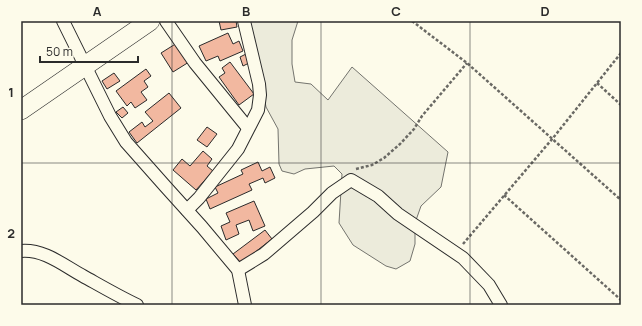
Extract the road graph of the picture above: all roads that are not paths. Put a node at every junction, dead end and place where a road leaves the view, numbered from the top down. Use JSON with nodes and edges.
{"nodes":[{"id":1,"x":63,"y":21,"type":"edge"},
{"id":2,"x":150,"y":21,"type":"edge"},
{"id":3,"x":166,"y":21,"type":"edge"},
{"id":4,"x":244,"y":21,"type":"edge"},
{"id":5,"x":84,"y":66,"type":"junction"},
{"id":6,"x":21,"y":110,"type":"edge"},
{"id":7,"x":248,"y":128,"type":"junction"},
{"id":8,"x":186,"y":210,"type":"junction"},
{"id":9,"x":21,"y":251,"type":"edge"},
{"id":10,"x":238,"y":270,"type":"junction"},
{"id":11,"x":137,"y":305,"type":"edge"},
{"id":12,"x":245,"y":305,"type":"edge"},
{"id":13,"x":501,"y":305,"type":"edge"}],
"edges":[{"from":1,"to":5,"type":"street"},
{"from":2,"to":5,"type":"main road"},
{"from":3,"to":7,"type":"street"},
{"from":4,"to":7,"type":"street"},
{"from":5,"to":6,"type":"main road"},
{"from":5,"to":8,"type":"street"},
{"from":7,"to":8,"type":"street"},
{"from":8,"to":10,"type":"street"},
{"from":9,"to":11,"type":"street"},
{"from":10,"to":12,"type":"street"},
{"from":10,"to":13,"type":"street"}]}
